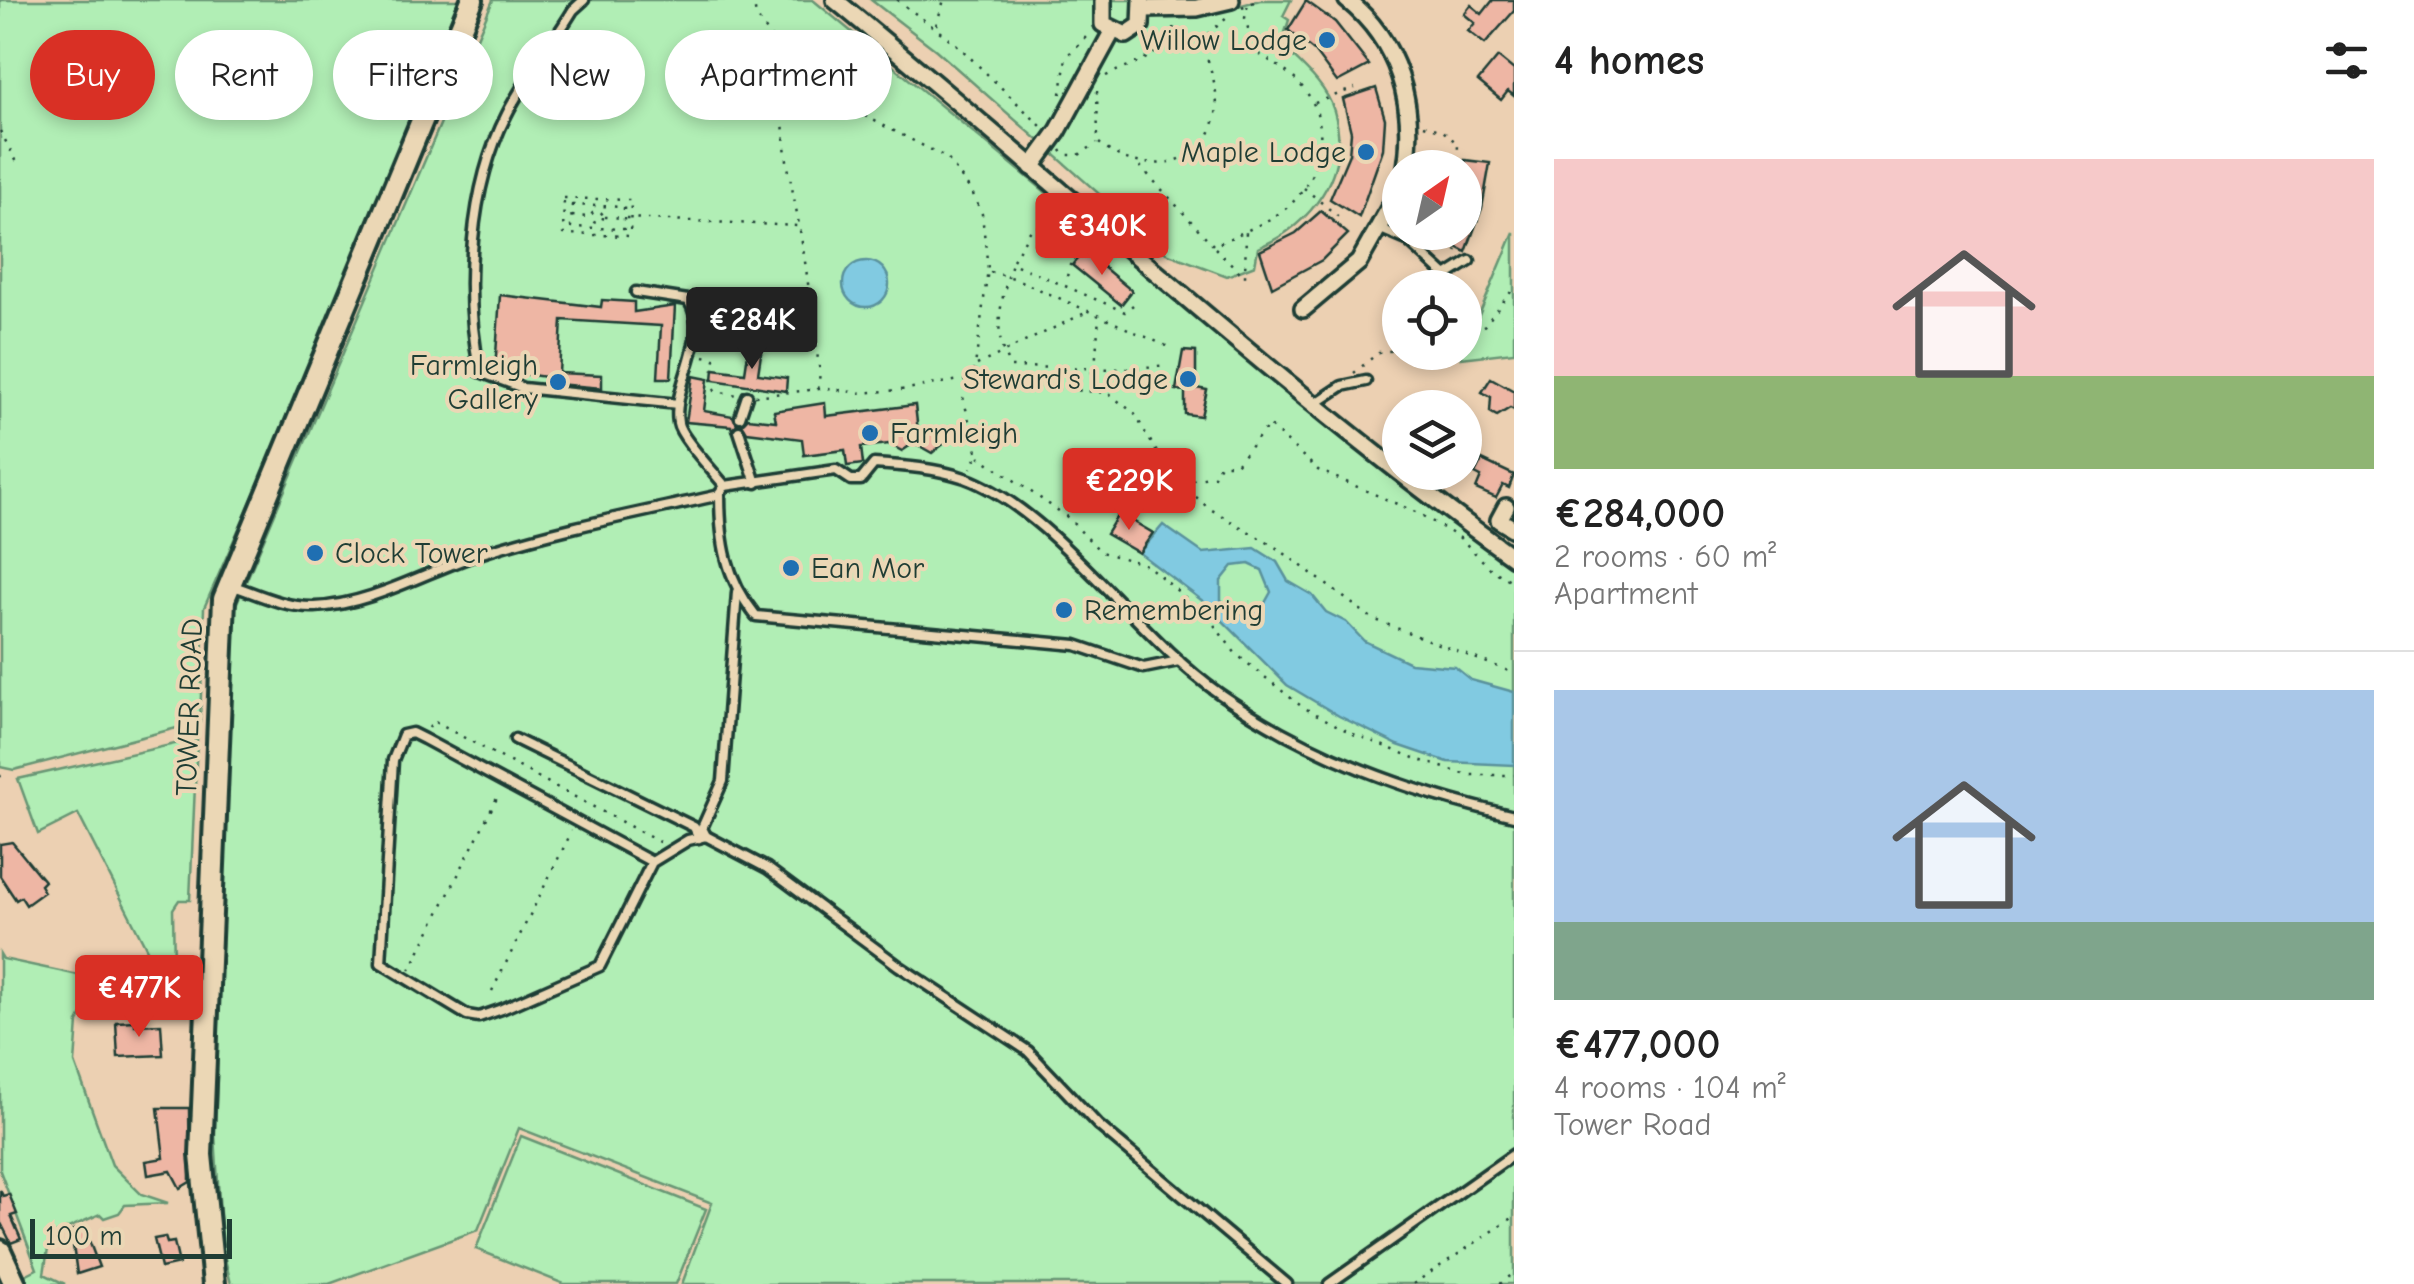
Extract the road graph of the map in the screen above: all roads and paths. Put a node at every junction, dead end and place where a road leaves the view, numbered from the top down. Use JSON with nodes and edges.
{"nodes":[{"id":1,"x":472,"y":0,"type":"edge"},
{"id":2,"x":584,"y":0,"type":"edge"},
{"id":3,"x":753,"y":0,"type":"edge"},
{"id":4,"x":834,"y":0,"type":"edge"},
{"id":5,"x":897,"y":0,"type":"edge"},
{"id":6,"x":944,"y":0,"type":"edge"},
{"id":7,"x":1103,"y":0,"type":"edge"},
{"id":8,"x":1259,"y":0,"type":"edge"},
{"id":9,"x":1348,"y":0,"type":"edge"},
{"id":10,"x":1228,"y":1,"type":"edge"},
{"id":11,"x":1144,"y":4,"type":"edge"},
{"id":12,"x":1248,"y":4,"type":"junction"},
{"id":13,"x":1187,"y":5,"type":"edge"},
{"id":14,"x":936,"y":26,"type":"junction"},
{"id":15,"x":1108,"y":28,"type":"junction"},
{"id":16,"x":766,"y":30,"type":"edge"},
{"id":17,"x":1202,"y":39,"type":"junction"},
{"id":18,"x":1166,"y":46,"type":"junction"},
{"id":19,"x":1355,"y":88,"type":"dead end"},
{"id":20,"x":1060,"y":98,"type":"dead end"},
{"id":21,"x":1314,"y":104,"type":"junction"},
{"id":22,"x":780,"y":120,"type":"edge"},
{"id":23,"x":873,"y":120,"type":"edge"},
{"id":24,"x":1421,"y":125,"type":"dead end"},
{"id":25,"x":0,"y":131,"type":"edge"},
{"id":26,"x":1049,"y":131,"type":"junction"},
{"id":27,"x":1098,"y":142,"type":"junction"},
{"id":28,"x":1408,"y":150,"type":"edge"},
{"id":29,"x":1456,"y":150,"type":"edge"},
{"id":30,"x":18,"y":164,"type":"dead end"},
{"id":31,"x":1140,"y":165,"type":"junction"},
{"id":32,"x":1032,"y":167,"type":"junction"},
{"id":33,"x":1304,"y":188,"type":"junction"},
{"id":34,"x":598,"y":206,"type":"junction"},
{"id":35,"x":598,"y":212,"type":"junction"},
{"id":36,"x":564,"y":215,"type":"junction"},
{"id":37,"x":571,"y":216,"type":"junction"},
{"id":38,"x":590,"y":217,"type":"junction"},
{"id":39,"x":605,"y":218,"type":"junction"},
{"id":40,"x":624,"y":218,"type":"junction"},
{"id":41,"x":631,"y":218,"type":"junction"},
{"id":42,"x":1340,"y":218,"type":"dead end"},
{"id":43,"x":598,"y":222,"type":"junction"},
{"id":44,"x":800,"y":226,"type":"junction"},
{"id":45,"x":598,"y":228,"type":"junction"},
{"id":46,"x":1246,"y":229,"type":"junction"},
{"id":47,"x":1381,"y":229,"type":"joint"},
{"id":48,"x":1214,"y":246,"type":"junction"},
{"id":49,"x":1455,"y":250,"type":"edge"},
{"id":50,"x":1461,"y":253,"type":"dead end"},
{"id":51,"x":1470,"y":261,"type":"dead end"},
{"id":52,"x":1012,"y":263,"type":"junction"},
{"id":53,"x":988,"y":272,"type":"junction"},
{"id":54,"x":1008,"y":276,"type":"junction"},
{"id":55,"x":1065,"y":285,"type":"junction"},
{"id":56,"x":1514,"y":288,"type":"edge"},
{"id":57,"x":636,"y":292,"type":"dead end"},
{"id":58,"x":1133,"y":305,"type":"dead end"},
{"id":59,"x":1303,"y":309,"type":"dead end"},
{"id":60,"x":1088,"y":311,"type":"junction"},
{"id":61,"x":1100,"y":316,"type":"junction"},
{"id":62,"x":1482,"y":326,"type":"edge"},
{"id":63,"x":1171,"y":348,"type":"dead end"},
{"id":64,"x":1382,"y":352,"type":"edge"},
{"id":65,"x":692,"y":353,"type":"junction"},
{"id":66,"x":1003,"y":355,"type":"junction"},
{"id":67,"x":1168,"y":365,"type":"dead end"},
{"id":68,"x":976,"y":366,"type":"junction"},
{"id":69,"x":1093,"y":369,"type":"junction"},
{"id":70,"x":974,"y":381,"type":"junction"},
{"id":71,"x":1366,"y":381,"type":"dead end"},
{"id":72,"x":1342,"y":386,"type":"junction"},
{"id":73,"x":818,"y":389,"type":"junction"},
{"id":74,"x":1092,"y":390,"type":"junction"},
{"id":75,"x":747,"y":396,"type":"junction"},
{"id":76,"x":678,"y":404,"type":"junction"},
{"id":77,"x":1315,"y":404,"type":"junction"},
{"id":78,"x":740,"y":416,"type":"dead end"},
{"id":79,"x":738,"y":430,"type":"dead end"},
{"id":80,"x":978,"y":455,"type":"junction"},
{"id":81,"x":965,"y":478,"type":"junction"},
{"id":82,"x":1180,"y":482,"type":"junction"},
{"id":83,"x":756,"y":483,"type":"junction"},
{"id":84,"x":722,"y":491,"type":"junction"},
{"id":85,"x":1506,"y":508,"type":"dead end"},
{"id":86,"x":1514,"y":528,"type":"edge"},
{"id":87,"x":1514,"y":558,"type":"edge"},
{"id":88,"x":1514,"y":582,"type":"edge"},
{"id":89,"x":228,"y":584,"type":"junction"},
{"id":90,"x":737,"y":592,"type":"junction"},
{"id":91,"x":1179,"y":661,"type":"junction"},
{"id":92,"x":1514,"y":673,"type":"edge"},
{"id":93,"x":424,"y":738,"type":"junction"},
{"id":94,"x":516,"y":740,"type":"dead end"},
{"id":95,"x":514,"y":764,"type":"junction"},
{"id":96,"x":1514,"y":774,"type":"edge"},
{"id":97,"x":505,"y":783,"type":"junction"},
{"id":98,"x":586,"y":803,"type":"junction"},
{"id":99,"x":1514,"y":816,"type":"edge"},
{"id":100,"x":577,"y":821,"type":"junction"},
{"id":101,"x":703,"y":837,"type":"junction"},
{"id":102,"x":668,"y":847,"type":"dead end"},
{"id":103,"x":652,"y":862,"type":"junction"},
{"id":104,"x":405,"y":980,"type":"junction"},
{"id":105,"x":492,"y":991,"type":"dead end"},
{"id":106,"x":1514,"y":1154,"type":"edge"},
{"id":107,"x":1514,"y":1217,"type":"edge"},
{"id":108,"x":0,"y":1251,"type":"edge"},
{"id":109,"x":1514,"y":1272,"type":"edge"},
{"id":110,"x":15,"y":1284,"type":"edge"},
{"id":111,"x":214,"y":1284,"type":"edge"},
{"id":112,"x":1287,"y":1284,"type":"edge"},
{"id":113,"x":1329,"y":1284,"type":"edge"},
{"id":114,"x":1413,"y":1284,"type":"edge"},
{"id":115,"x":1500,"y":1284,"type":"edge"}],
"edges":[{"from":1,"to":89,"type":"street","name":"TOWER ROAD"},
{"from":2,"to":76,"type":"lane"},
{"from":3,"to":16,"type":"path"},
{"from":4,"to":32,"type":"street"},
{"from":5,"to":14,"type":"path"},
{"from":6,"to":14,"type":"path"},
{"from":7,"to":15,"type":"street"},
{"from":8,"to":12,"type":"path"},
{"from":9,"to":28,"type":"street"},
{"from":10,"to":13,"type":"street"},
{"from":11,"to":13,"type":"street"},
{"from":11,"to":15,"type":"street"},
{"from":12,"to":17,"type":"path"},
{"from":12,"to":21,"type":"path"},
{"from":13,"to":18,"type":"path"},
{"from":14,"to":26,"type":"path"},
{"from":15,"to":20,"type":"path"},
{"from":15,"to":26,"type":"street"},
{"from":17,"to":18,"type":"path"},
{"from":17,"to":31,"type":"path"},
{"from":18,"to":27,"type":"path"},
{"from":19,"to":21,"type":"path"},
{"from":21,"to":33,"type":"path"},
{"from":22,"to":44,"type":"path"},
{"from":23,"to":53,"type":"path"},
{"from":24,"to":29,"type":"path"},
{"from":25,"to":30,"type":"path"},
{"from":26,"to":27,"type":"path"},
{"from":26,"to":32,"type":"street"},
{"from":27,"to":31,"type":"path"},
{"from":31,"to":48,"type":"path"},
{"from":32,"to":77,"type":"street"},
{"from":33,"to":42,"type":"path"},
{"from":33,"to":46,"type":"path"},
{"from":34,"to":35,"type":"path"},
{"from":34,"to":37,"type":"path"},
{"from":34,"to":40,"type":"path"},
{"from":35,"to":38,"type":"path"},
{"from":35,"to":39,"type":"path"},
{"from":36,"to":37,"type":"path"},
{"from":36,"to":41,"type":"path"},
{"from":36,"to":41,"type":"path"},
{"from":37,"to":38,"type":"path"},
{"from":37,"to":45,"type":"path"},
{"from":38,"to":43,"type":"path"},
{"from":39,"to":40,"type":"path"},
{"from":39,"to":43,"type":"path"},
{"from":40,"to":41,"type":"path"},
{"from":40,"to":45,"type":"path"},
{"from":41,"to":44,"type":"path"},
{"from":43,"to":45,"type":"path"},
{"from":44,"to":73,"type":"path"},
{"from":46,"to":48,"type":"path"},
{"from":46,"to":48,"type":"path"},
{"from":47,"to":51,"type":"lane"},
{"from":47,"to":59,"type":"street"},
{"from":49,"to":50,"type":"path"},
{"from":52,"to":54,"type":"path"},
{"from":52,"to":55,"type":"path"},
{"from":52,"to":55,"type":"path"},
{"from":53,"to":54,"type":"path"},
{"from":53,"to":68,"type":"path"},
{"from":54,"to":60,"type":"path"},
{"from":54,"to":66,"type":"path"},
{"from":55,"to":58,"type":"path"},
{"from":56,"to":62,"type":"path"},
{"from":57,"to":65,"type":"lane"},
{"from":60,"to":61,"type":"path"},
{"from":60,"to":66,"type":"path"},
{"from":61,"to":63,"type":"path"},
{"from":61,"to":69,"type":"path"},
{"from":64,"to":72,"type":"path"},
{"from":65,"to":75,"type":"path"},
{"from":65,"to":76,"type":"lane"},
{"from":66,"to":68,"type":"path"},
{"from":66,"to":69,"type":"path"},
{"from":67,"to":69,"type":"path"},
{"from":68,"to":70,"type":"path"},
{"from":69,"to":74,"type":"path"},
{"from":70,"to":73,"type":"path"},
{"from":70,"to":74,"type":"path"},
{"from":70,"to":80,"type":"path"},
{"from":71,"to":72,"type":"lane"},
{"from":72,"to":77,"type":"lane"},
{"from":73,"to":75,"type":"path"},
{"from":74,"to":82,"type":"path"},
{"from":75,"to":78,"type":"lane"},
{"from":76,"to":84,"type":"lane"},
{"from":77,"to":87,"type":"street"},
{"from":79,"to":83,"type":"lane"},
{"from":80,"to":81,"type":"path"},
{"from":80,"to":96,"type":"path"},
{"from":81,"to":83,"type":"lane"},
{"from":81,"to":91,"type":"lane"},
{"from":82,"to":88,"type":"path"},
{"from":82,"to":92,"type":"path"},
{"from":83,"to":84,"type":"lane"},
{"from":84,"to":89,"type":"lane"},
{"from":84,"to":90,"type":"lane"},
{"from":85,"to":86,"type":"street"},
{"from":89,"to":111,"type":"street","name":"TOWER ROAD"},
{"from":90,"to":91,"type":"lane"},
{"from":90,"to":101,"type":"lane"},
{"from":91,"to":99,"type":"lane"},
{"from":93,"to":95,"type":"path"},
{"from":93,"to":97,"type":"lane"},
{"from":93,"to":104,"type":"lane"},
{"from":94,"to":101,"type":"lane"},
{"from":95,"to":97,"type":"path"},
{"from":95,"to":98,"type":"path"},
{"from":97,"to":100,"type":"lane"},
{"from":97,"to":104,"type":"path"},
{"from":98,"to":100,"type":"path"},
{"from":98,"to":102,"type":"path"},
{"from":100,"to":103,"type":"lane"},
{"from":100,"to":105,"type":"path"},
{"from":101,"to":103,"type":"lane"},
{"from":101,"to":112,"type":"lane"},
{"from":103,"to":104,"type":"lane"},
{"from":106,"to":113,"type":"lane"},
{"from":107,"to":114,"type":"path"},
{"from":108,"to":110,"type":"street"},
{"from":109,"to":115,"type":"path"}]}
